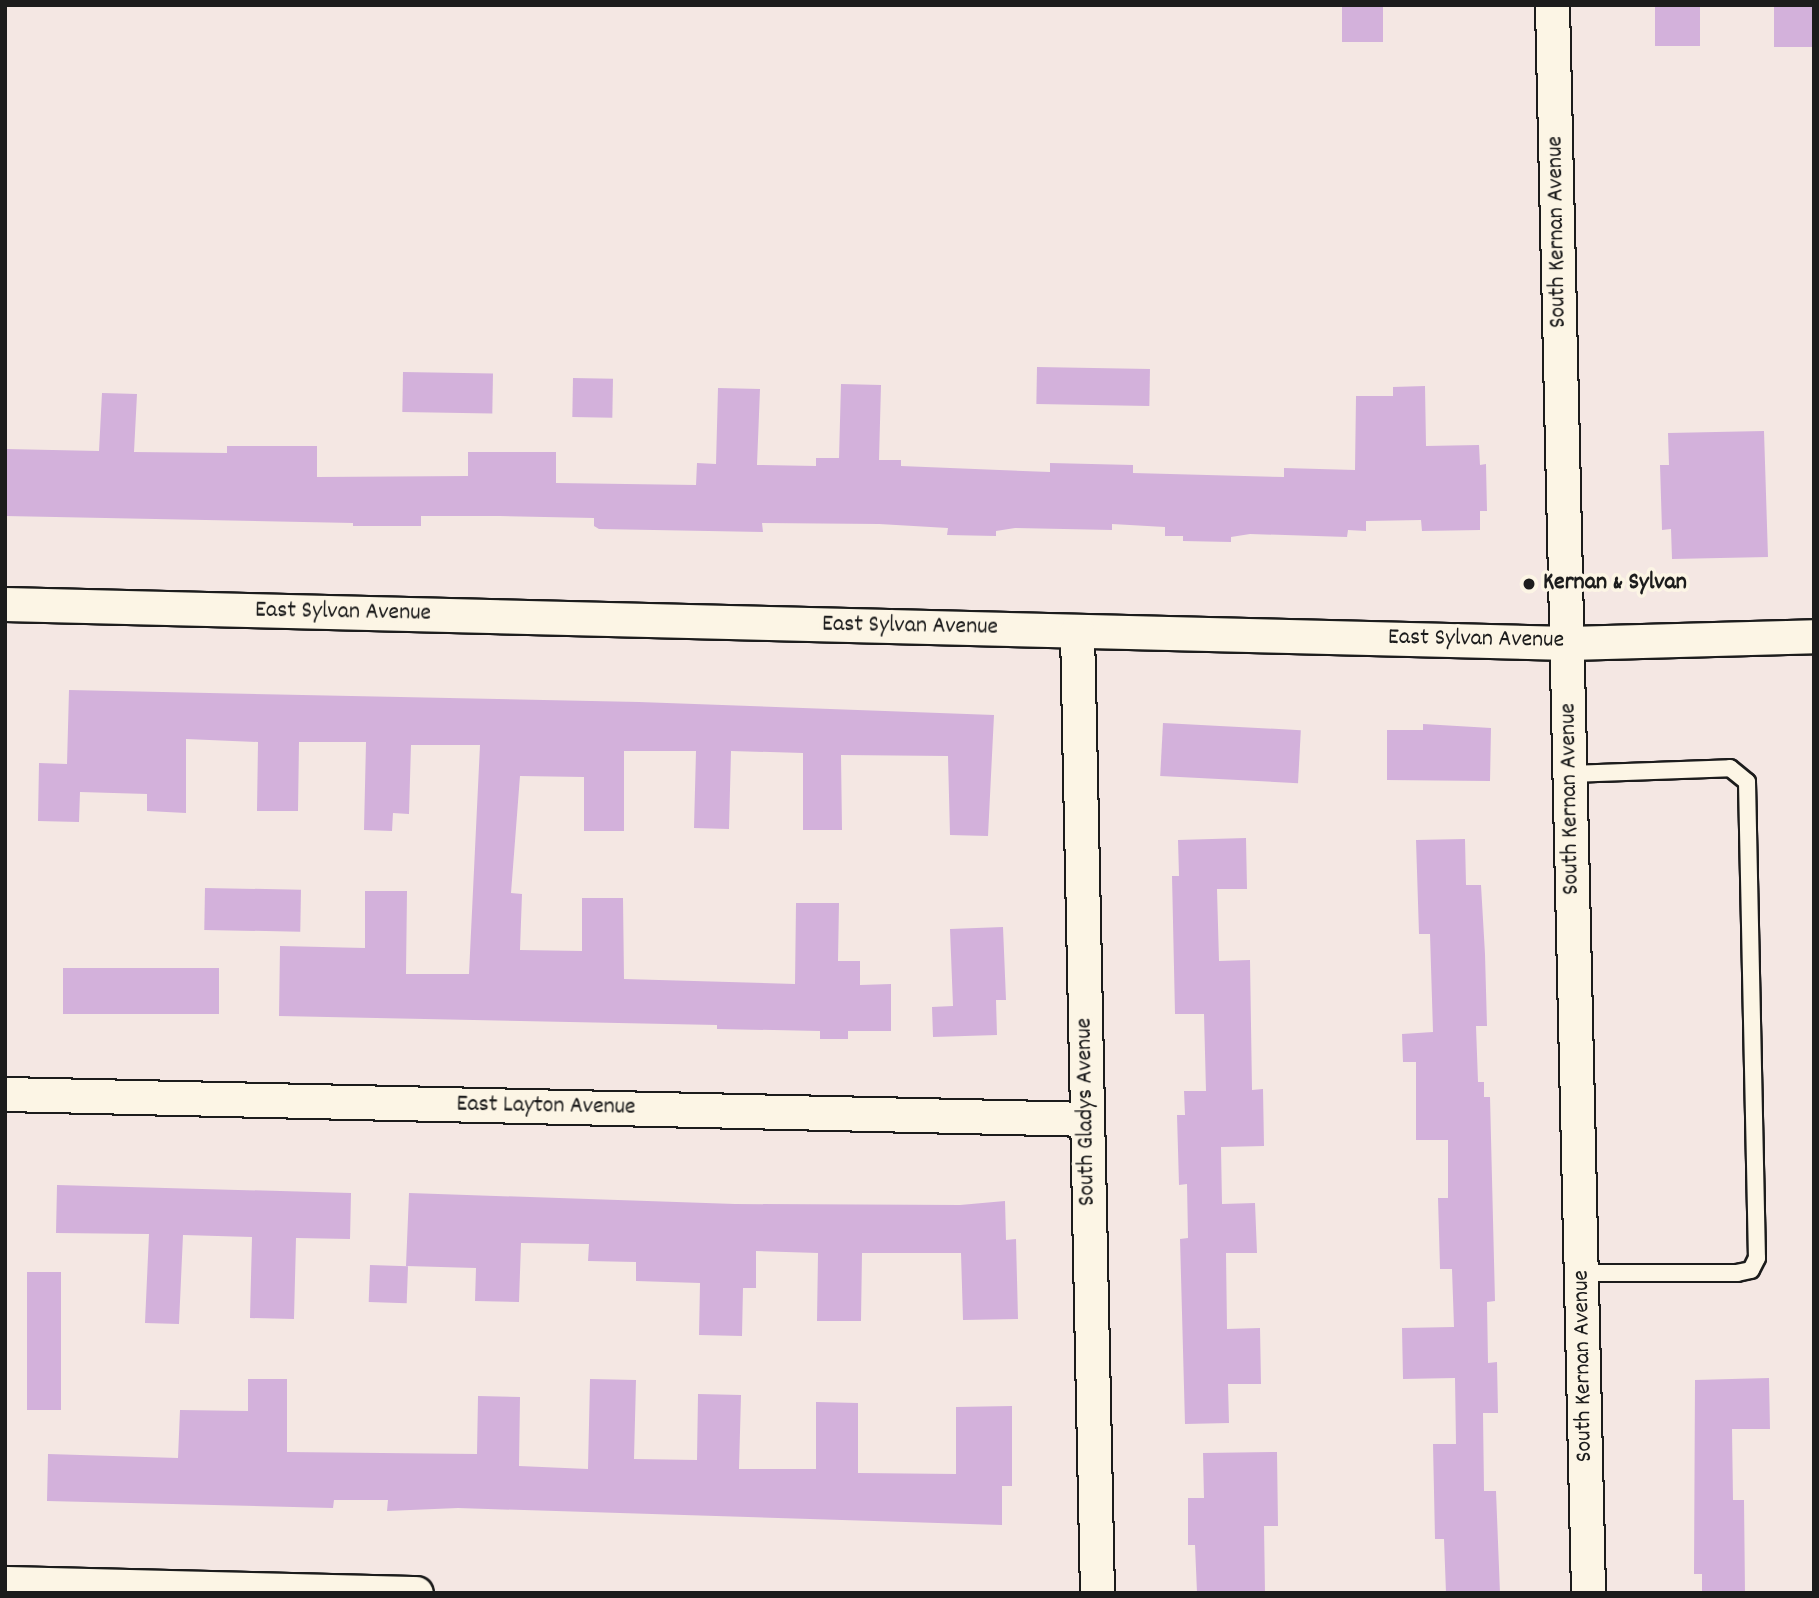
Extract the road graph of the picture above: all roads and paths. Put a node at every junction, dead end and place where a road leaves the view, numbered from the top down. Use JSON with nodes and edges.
{"nodes":[{"id":1,"x":1552,"y":5,"type":"edge"},
{"id":2,"x":5,"y":604,"type":"edge"},
{"id":3,"x":1077,"y":631,"type":"junction"},
{"id":4,"x":1814,"y":636,"type":"edge"},
{"id":5,"x":1569,"y":643,"type":"junction"},
{"id":6,"x":1570,"y":774,"type":"junction"},
{"id":7,"x":5,"y":1094,"type":"edge"},
{"id":8,"x":1087,"y":1119,"type":"junction"},
{"id":9,"x":1583,"y":1273,"type":"junction"},
{"id":10,"x":5,"y":1583,"type":"edge"},
{"id":11,"x":416,"y":1593,"type":"edge"},
{"id":12,"x":1097,"y":1593,"type":"edge"},
{"id":13,"x":1588,"y":1593,"type":"edge"}],
"edges":[{"from":1,"to":5,"type":"street","name":"South Kernan Avenue"},
{"from":2,"to":3,"type":"street","name":"East Sylvan Avenue"},
{"from":3,"to":5,"type":"street","name":"East Sylvan Avenue"},
{"from":3,"to":8,"type":"street","name":"South Gladys Avenue"},
{"from":4,"to":5,"type":"street","name":"East Sylvan Avenue"},
{"from":5,"to":6,"type":"street","name":"South Kernan Avenue"},
{"from":6,"to":9,"type":"street","name":"South Kernan Avenue"},
{"from":6,"to":9,"type":"lane"},
{"from":7,"to":8,"type":"street","name":"East Layton Avenue"},
{"from":8,"to":12,"type":"street","name":"South Gladys Avenue"},
{"from":9,"to":13,"type":"street","name":"South Kernan Avenue"},
{"from":10,"to":11,"type":"street"}]}
